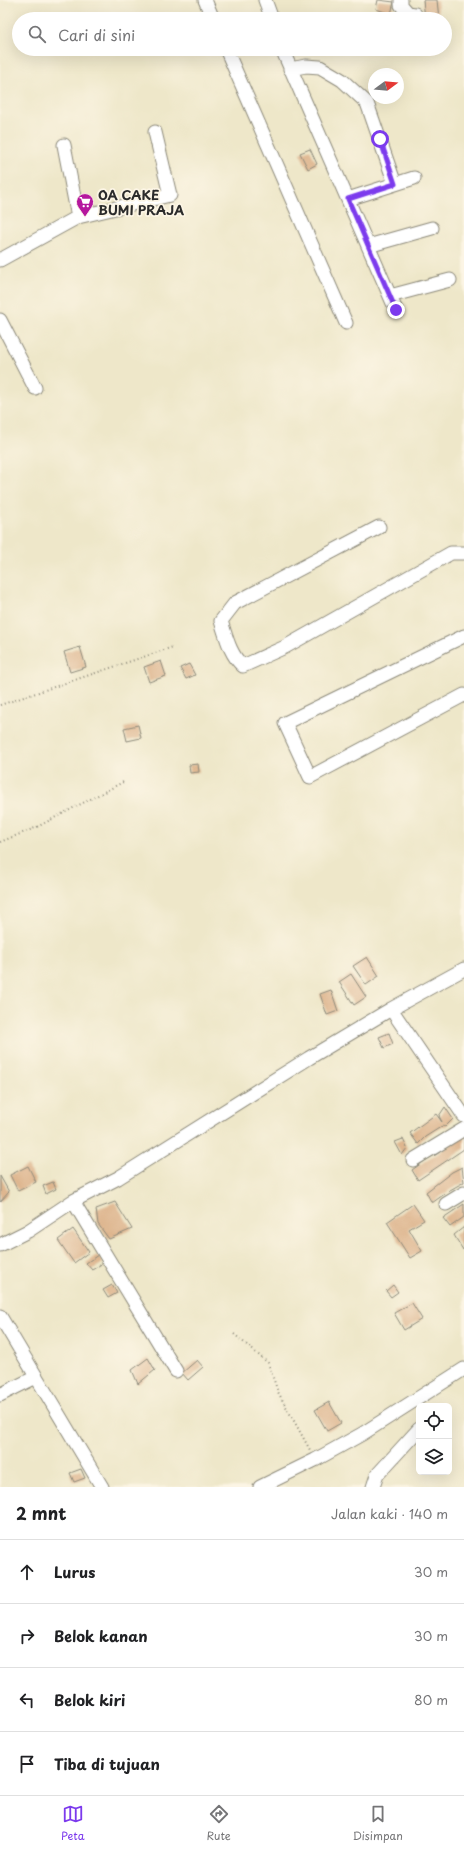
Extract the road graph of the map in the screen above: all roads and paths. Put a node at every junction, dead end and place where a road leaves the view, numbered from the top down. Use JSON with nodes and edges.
{"nodes":[{"id":1,"x":205,"y":0,"type":"edge"},
{"id":2,"x":266,"y":0,"type":"edge"},
{"id":3,"x":401,"y":0,"type":"edge"},
{"id":4,"x":210,"y":12,"type":"edge"},
{"id":5,"x":270,"y":12,"type":"edge"},
{"id":6,"x":407,"y":12,"type":"edge"},
{"id":7,"x":229,"y":56,"type":"edge"},
{"id":8,"x":285,"y":56,"type":"edge"},
{"id":9,"x":290,"y":69,"type":"junction"},
{"id":10,"x":155,"y":132,"type":"dead end"},
{"id":11,"x":64,"y":145,"type":"dead end"},
{"id":12,"x":414,"y":178,"type":"dead end"},
{"id":13,"x":395,"y":184,"type":"junction"},
{"id":14,"x":348,"y":199,"type":"junction"},
{"id":15,"x":78,"y":217,"type":"junction"},
{"id":16,"x":432,"y":228,"type":"dead end"},
{"id":17,"x":368,"y":246,"type":"junction"},
{"id":18,"x":0,"y":260,"type":"edge"},
{"id":19,"x":450,"y":280,"type":"dead end"},
{"id":20,"x":390,"y":296,"type":"junction"},
{"id":21,"x":396,"y":310,"type":"dead end"},
{"id":22,"x":0,"y":320,"type":"edge"},
{"id":23,"x":346,"y":323,"type":"dead end"},
{"id":24,"x":35,"y":388,"type":"dead end"},
{"id":25,"x":379,"y":528,"type":"dead end"},
{"id":26,"x":464,"y":553,"type":"edge"},
{"id":27,"x":464,"y":636,"type":"edge"},
{"id":28,"x":173,"y":647,"type":"dead end"},
{"id":29,"x":464,"y":695,"type":"edge"},
{"id":30,"x":0,"y":705,"type":"edge"},
{"id":31,"x":125,"y":781,"type":"dead end"},
{"id":32,"x":0,"y":842,"type":"edge"},
{"id":33,"x":464,"y":969,"type":"edge"},
{"id":34,"x":391,"y":1009,"type":"junction"},
{"id":35,"x":464,"y":1116,"type":"edge"},
{"id":36,"x":464,"y":1129,"type":"edge"},
{"id":37,"x":413,"y":1160,"type":"dead end"},
{"id":38,"x":464,"y":1193,"type":"edge"},
{"id":39,"x":73,"y":1201,"type":"junction"},
{"id":40,"x":446,"y":1204,"type":"dead end"},
{"id":41,"x":0,"y":1245,"type":"edge"},
{"id":42,"x":0,"y":1316,"type":"edge"},
{"id":43,"x":234,"y":1334,"type":"dead end"},
{"id":44,"x":5,"y":1336,"type":"edge"},
{"id":45,"x":464,"y":1369,"type":"edge"},
{"id":46,"x":176,"y":1371,"type":"dead end"},
{"id":47,"x":36,"y":1377,"type":"junction"},
{"id":48,"x":0,"y":1395,"type":"edge"},
{"id":49,"x":426,"y":1400,"type":"edge"},
{"id":50,"x":416,"y":1432,"type":"edge"},
{"id":51,"x":315,"y":1460,"type":"junction"},
{"id":52,"x":102,"y":1487,"type":"edge"},
{"id":53,"x":260,"y":1487,"type":"edge"},
{"id":54,"x":373,"y":1487,"type":"edge"}],
"edges":[{"from":1,"to":4,"type":"street"},
{"from":2,"to":5,"type":"street"},
{"from":3,"to":6,"type":"street"},
{"from":7,"to":23,"type":"street"},
{"from":8,"to":9,"type":"street"},
{"from":9,"to":13,"type":"street"},
{"from":9,"to":14,"type":"street"},
{"from":10,"to":15,"type":"street"},
{"from":11,"to":15,"type":"street"},
{"from":12,"to":13,"type":"street"},
{"from":13,"to":14,"type":"street"},
{"from":14,"to":17,"type":"street"},
{"from":15,"to":18,"type":"street"},
{"from":16,"to":17,"type":"street"},
{"from":17,"to":20,"type":"street"},
{"from":19,"to":20,"type":"street"},
{"from":20,"to":21,"type":"street"},
{"from":22,"to":24,"type":"street"},
{"from":25,"to":26,"type":"street"},
{"from":27,"to":29,"type":"street"},
{"from":28,"to":30,"type":"path"},
{"from":31,"to":32,"type":"path"},
{"from":33,"to":34,"type":"street"},
{"from":34,"to":35,"type":"street"},
{"from":34,"to":39,"type":"street"},
{"from":36,"to":37,"type":"street"},
{"from":38,"to":40,"type":"street"},
{"from":39,"to":41,"type":"street"},
{"from":39,"to":46,"type":"street"},
{"from":42,"to":44,"type":"street"},
{"from":43,"to":51,"type":"path"},
{"from":44,"to":47,"type":"street"},
{"from":45,"to":49,"type":"street"},
{"from":47,"to":48,"type":"street"},
{"from":47,"to":52,"type":"street"},
{"from":49,"to":51,"type":"street"},
{"from":50,"to":54,"type":"street"},
{"from":51,"to":53,"type":"street"}]}
